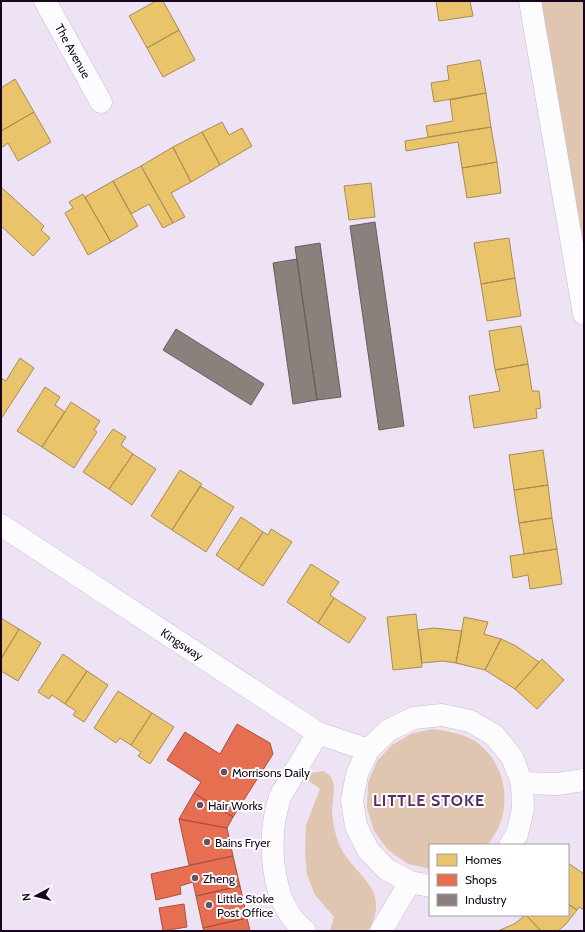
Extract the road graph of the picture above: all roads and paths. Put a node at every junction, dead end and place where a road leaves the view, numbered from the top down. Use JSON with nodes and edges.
{"nodes":[{"id":1,"x":45,"y":1,"type":"edge"},
{"id":2,"x":530,"y":1,"type":"edge"},
{"id":3,"x":101,"y":102,"type":"dead end"},
{"id":4,"x":584,"y":314,"type":"edge"},
{"id":5,"x":1,"y":525,"type":"edge"},
{"id":6,"x":318,"y":733,"type":"junction"},
{"id":7,"x":368,"y":750,"type":"junction"},
{"id":8,"x":584,"y":780,"type":"edge"},
{"id":9,"x":522,"y":783,"type":"junction"},
{"id":10,"x":511,"y":844,"type":"edge"},
{"id":11,"x":420,"y":884,"type":"edge"},
{"id":12,"x":304,"y":931,"type":"edge"},
{"id":13,"x":381,"y":931,"type":"edge"}],
"edges":[{"from":1,"to":3,"type":"street","name":"The Avenue"},
{"from":2,"to":4,"type":"street"},
{"from":5,"to":6,"type":"street","name":"Kingsway"},
{"from":6,"to":7,"type":"street","name":"Kingsway"},
{"from":6,"to":12,"type":"street"},
{"from":7,"to":9,"type":"street"},
{"from":7,"to":11,"type":"street"},
{"from":8,"to":9,"type":"street"},
{"from":9,"to":10,"type":"street"},
{"from":11,"to":13,"type":"street"}]}
